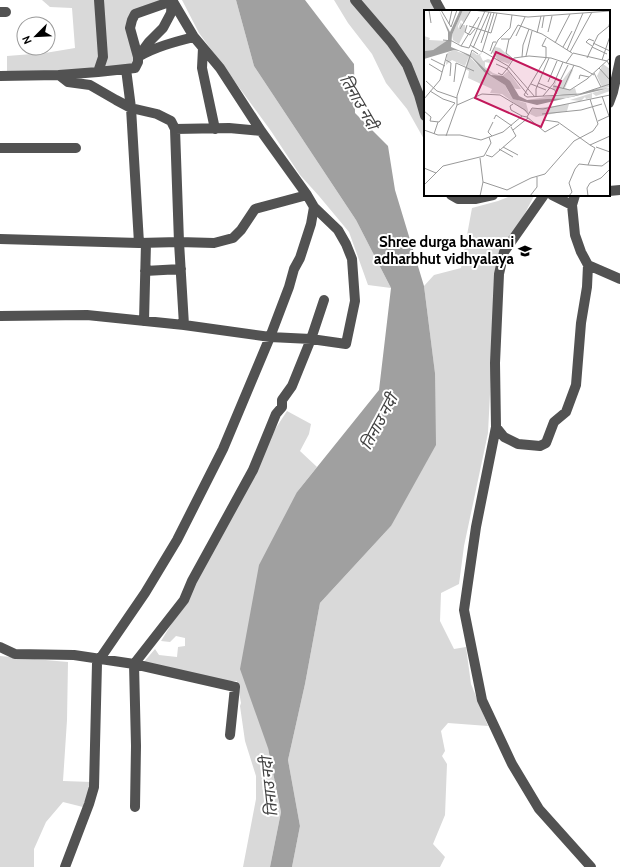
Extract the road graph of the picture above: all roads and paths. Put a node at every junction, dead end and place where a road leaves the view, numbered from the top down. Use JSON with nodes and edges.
{"nodes":[{"id":1,"x":99,"y":0,"type":"edge"},
{"id":2,"x":172,"y":0,"type":"edge"},
{"id":3,"x":356,"y":0,"type":"edge"},
{"id":4,"x":435,"y":0,"type":"edge"},
{"id":5,"x":440,"y":10,"type":"edge"},
{"id":6,"x":194,"y":37,"type":"junction"},
{"id":7,"x":202,"y":48,"type":"junction"},
{"id":8,"x":138,"y":57,"type":"junction"},
{"id":9,"x":620,"y":60,"type":"edge"},
{"id":10,"x":126,"y":69,"type":"junction"},
{"id":11,"x":98,"y":72,"type":"junction"},
{"id":12,"x":59,"y":75,"type":"junction"},
{"id":13,"x":0,"y":76,"type":"edge"},
{"id":14,"x":610,"y":100,"type":"edge"},
{"id":15,"x":131,"y":108,"type":"junction"},
{"id":16,"x":424,"y":112,"type":"edge"},
{"id":17,"x":175,"y":129,"type":"junction"},
{"id":18,"x":215,"y":129,"type":"junction"},
{"id":19,"x":261,"y":131,"type":"junction"},
{"id":20,"x":0,"y":148,"type":"edge"},
{"id":21,"x":76,"y":148,"type":"dead end"},
{"id":22,"x":620,"y":190,"type":"edge"},
{"id":23,"x":610,"y":191,"type":"edge"},
{"id":24,"x":307,"y":195,"type":"junction"},
{"id":25,"x":452,"y":196,"type":"edge"},
{"id":26,"x":488,"y":196,"type":"edge"},
{"id":27,"x":543,"y":196,"type":"edge"},
{"id":28,"x":556,"y":196,"type":"edge"},
{"id":29,"x":574,"y":200,"type":"edge"},
{"id":30,"x":314,"y":207,"type":"junction"},
{"id":31,"x":0,"y":239,"type":"edge"},
{"id":32,"x":179,"y":242,"type":"junction"},
{"id":33,"x":143,"y":243,"type":"junction"},
{"id":34,"x":588,"y":265,"type":"junction"},
{"id":35,"x":181,"y":269,"type":"junction"},
{"id":36,"x":145,"y":271,"type":"junction"},
{"id":37,"x":620,"y":279,"type":"edge"},
{"id":38,"x":324,"y":300,"type":"dead end"},
{"id":39,"x":0,"y":316,"type":"edge"},
{"id":40,"x":144,"y":321,"type":"junction"},
{"id":41,"x":184,"y":325,"type":"junction"},
{"id":42,"x":270,"y":337,"type":"junction"},
{"id":43,"x":311,"y":339,"type":"junction"},
{"id":44,"x":496,"y":427,"type":"junction"},
{"id":45,"x":0,"y":647,"type":"edge"},
{"id":46,"x":99,"y":659,"type":"junction"},
{"id":47,"x":134,"y":664,"type":"junction"},
{"id":48,"x":230,"y":735,"type":"dead end"},
{"id":49,"x":135,"y":807,"type":"dead end"},
{"id":50,"x":65,"y":867,"type":"edge"},
{"id":51,"x":591,"y":867,"type":"edge"}],
"edges":[{"from":1,"to":11,"type":"street"},
{"from":2,"to":6,"type":"street"},
{"from":2,"to":8,"type":"street"},
{"from":2,"to":8,"type":"street"},
{"from":3,"to":16,"type":"street"},
{"from":4,"to":5,"type":"street"},
{"from":6,"to":7,"type":"street"},
{"from":6,"to":8,"type":"street"},
{"from":7,"to":18,"type":"street"},
{"from":7,"to":19,"type":"street"},
{"from":8,"to":10,"type":"street"},
{"from":9,"to":14,"type":"street"},
{"from":10,"to":11,"type":"street"},
{"from":10,"to":15,"type":"street"},
{"from":11,"to":12,"type":"street"},
{"from":12,"to":13,"type":"street"},
{"from":12,"to":15,"type":"street"},
{"from":15,"to":17,"type":"street"},
{"from":15,"to":33,"type":"street"},
{"from":17,"to":18,"type":"street"},
{"from":17,"to":32,"type":"street"},
{"from":18,"to":19,"type":"street"},
{"from":19,"to":24,"type":"street"},
{"from":20,"to":21,"type":"street"},
{"from":22,"to":23,"type":"street"},
{"from":24,"to":30,"type":"street"},
{"from":24,"to":32,"type":"street"},
{"from":25,"to":26,"type":"street"},
{"from":27,"to":44,"type":"street"},
{"from":28,"to":29,"type":"street"},
{"from":29,"to":34,"type":"street"},
{"from":30,"to":42,"type":"street"},
{"from":30,"to":43,"type":"street"},
{"from":31,"to":33,"type":"street"},
{"from":32,"to":33,"type":"street"},
{"from":32,"to":35,"type":"street"},
{"from":33,"to":36,"type":"street"},
{"from":34,"to":37,"type":"street"},
{"from":34,"to":44,"type":"street"},
{"from":35,"to":36,"type":"street"},
{"from":35,"to":41,"type":"street"},
{"from":36,"to":40,"type":"street"},
{"from":38,"to":43,"type":"street"},
{"from":39,"to":40,"type":"street"},
{"from":40,"to":41,"type":"street"},
{"from":41,"to":42,"type":"street"},
{"from":42,"to":43,"type":"street"},
{"from":42,"to":46,"type":"street"},
{"from":43,"to":47,"type":"street"},
{"from":44,"to":51,"type":"street"},
{"from":45,"to":46,"type":"street"},
{"from":46,"to":47,"type":"street"},
{"from":46,"to":50,"type":"street"},
{"from":47,"to":48,"type":"street"},
{"from":47,"to":49,"type":"street"}]}
